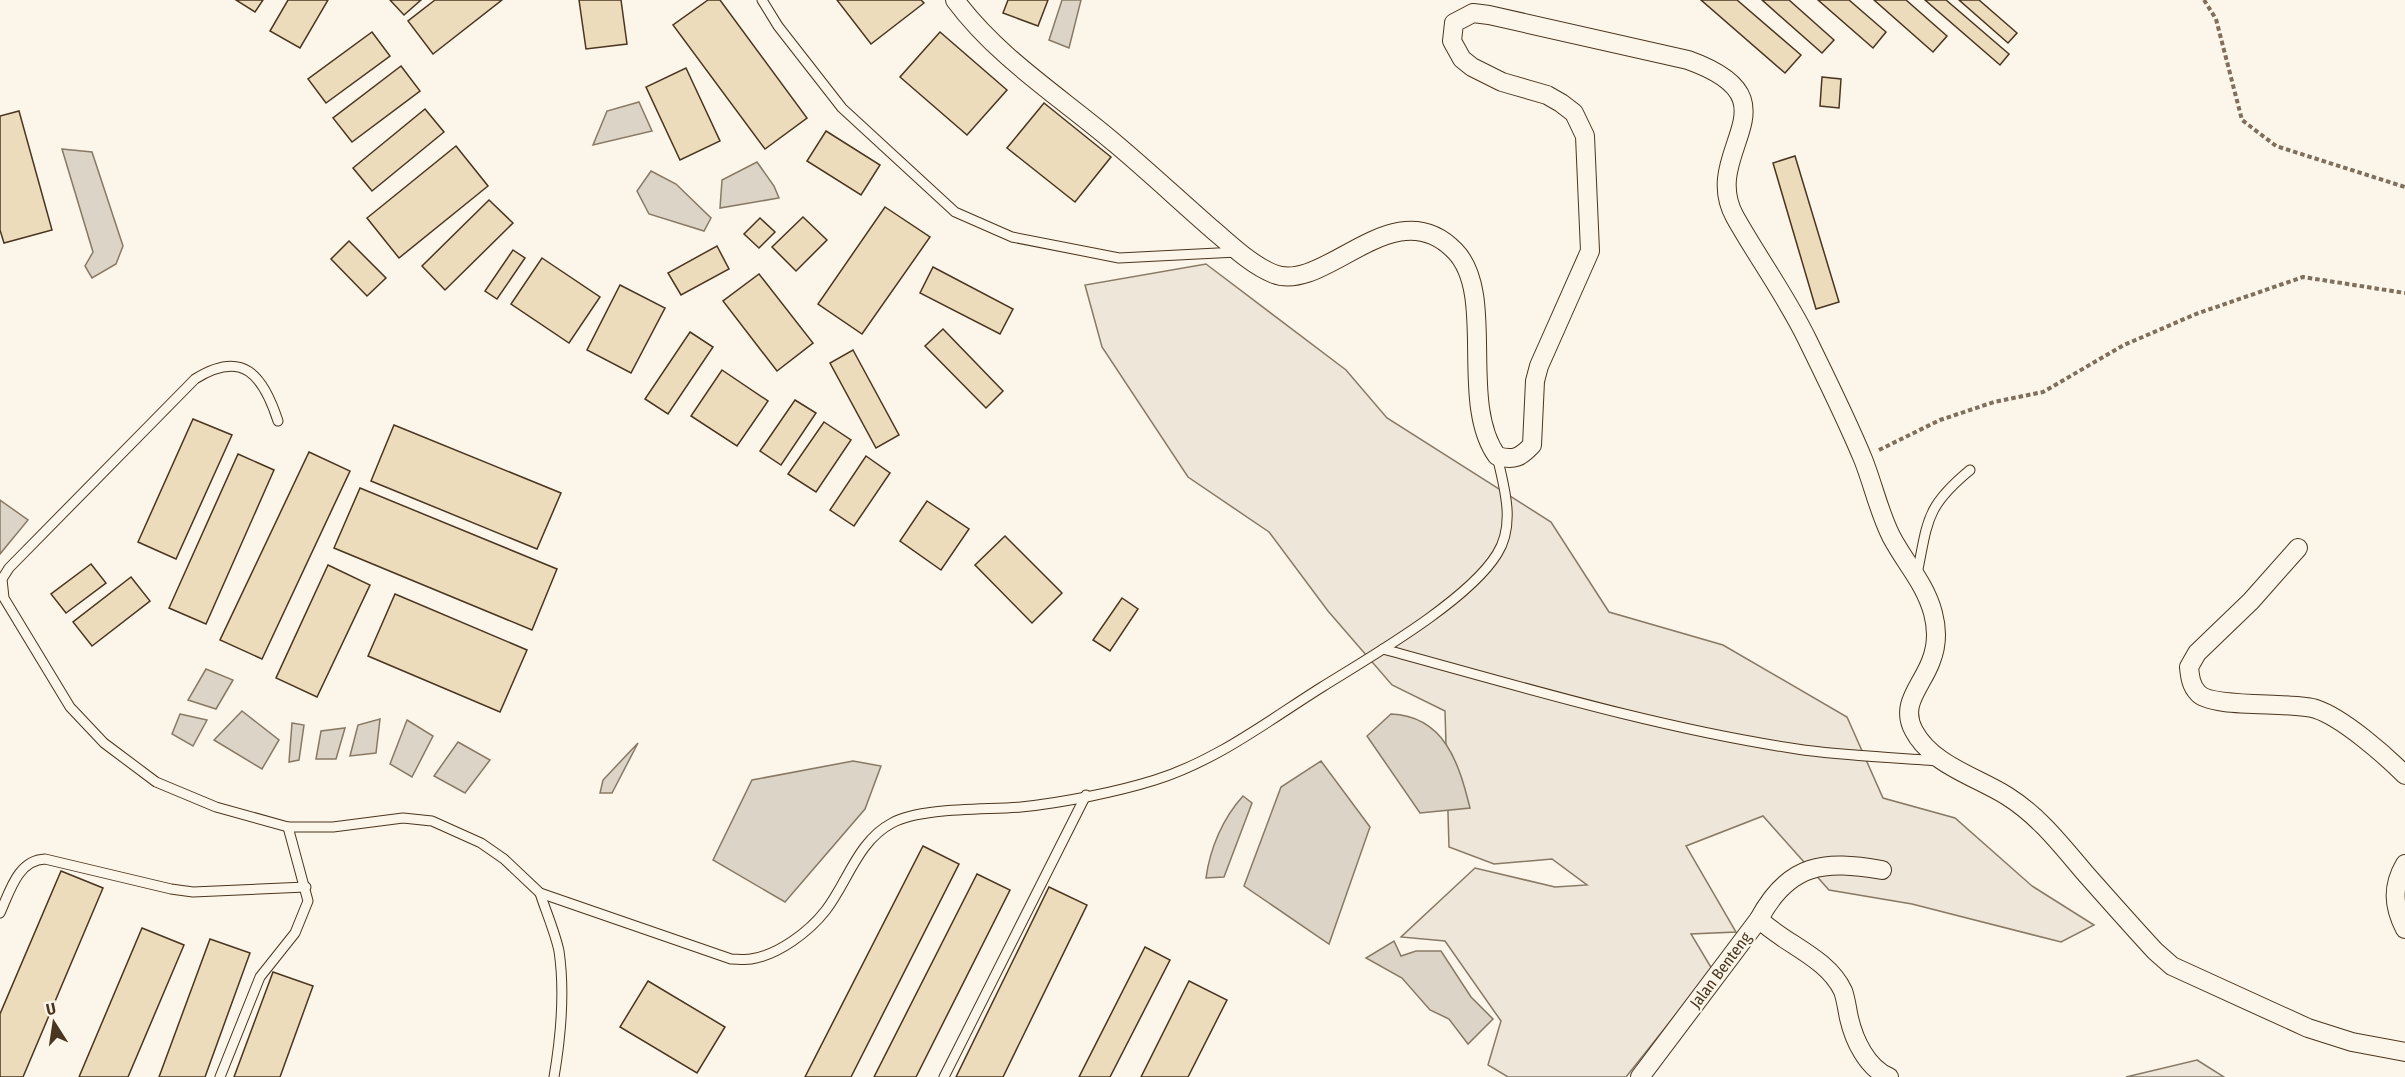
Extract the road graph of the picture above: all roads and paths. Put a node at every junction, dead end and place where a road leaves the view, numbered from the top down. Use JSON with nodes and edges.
{"nodes":[{"id":1,"x":762,"y":0,"type":"edge"},
{"id":2,"x":955,"y":0,"type":"edge"},
{"id":3,"x":2204,"y":0,"type":"edge"},
{"id":4,"x":2405,"y":187,"type":"edge"},
{"id":5,"x":1240,"y":252,"type":"junction"},
{"id":6,"x":2405,"y":293,"type":"edge"},
{"id":7,"x":278,"y":421,"type":"dead end"},
{"id":8,"x":1497,"y":456,"type":"junction"},
{"id":9,"x":1862,"y":458,"type":"junction"},
{"id":10,"x":1970,"y":470,"type":"dead end"},
{"id":11,"x":2298,"y":548,"type":"dead end"},
{"id":12,"x":1917,"y":574,"type":"junction"},
{"id":13,"x":1383,"y":649,"type":"junction"},
{"id":14,"x":1945,"y":762,"type":"junction"},
{"id":15,"x":2405,"y":775,"type":"edge"},
{"id":16,"x":1086,"y":795,"type":"junction"},
{"id":17,"x":288,"y":827,"type":"junction"},
{"id":18,"x":2405,"y":864,"type":"edge"},
{"id":19,"x":1882,"y":870,"type":"dead end"},
{"id":20,"x":306,"y":886,"type":"junction"},
{"id":21,"x":540,"y":893,"type":"junction"},
{"id":22,"x":0,"y":913,"type":"edge"},
{"id":23,"x":1759,"y":919,"type":"junction"},
{"id":24,"x":2405,"y":929,"type":"edge"},
{"id":25,"x":2405,"y":1052,"type":"edge"},
{"id":26,"x":220,"y":1077,"type":"edge"},
{"id":27,"x":554,"y":1077,"type":"edge"},
{"id":28,"x":944,"y":1077,"type":"edge"},
{"id":29,"x":1640,"y":1077,"type":"edge"},
{"id":30,"x":1889,"y":1077,"type":"edge"}],
"edges":[{"from":1,"to":5,"type":"lane"},
{"from":2,"to":5,"type":"street"},
{"from":3,"to":4,"type":"path"},
{"from":5,"to":8,"type":"street"},
{"from":6,"to":9,"type":"path"},
{"from":7,"to":17,"type":"lane"},
{"from":8,"to":9,"type":"street"},
{"from":8,"to":13,"type":"lane"},
{"from":9,"to":12,"type":"street"},
{"from":10,"to":12,"type":"lane"},
{"from":11,"to":15,"type":"street"},
{"from":12,"to":14,"type":"street"},
{"from":13,"to":14,"type":"lane"},
{"from":13,"to":16,"type":"lane"},
{"from":14,"to":25,"type":"street"},
{"from":16,"to":21,"type":"lane"},
{"from":16,"to":28,"type":"lane"},
{"from":17,"to":20,"type":"lane"},
{"from":17,"to":21,"type":"lane"},
{"from":18,"to":24,"type":"street"},
{"from":19,"to":23,"type":"street"},
{"from":20,"to":22,"type":"lane"},
{"from":20,"to":26,"type":"lane"},
{"from":21,"to":27,"type":"lane"},
{"from":23,"to":29,"type":"street","name":"Jalan Benteng"},
{"from":23,"to":30,"type":"street","name":"Jalan Benteng"}]}
